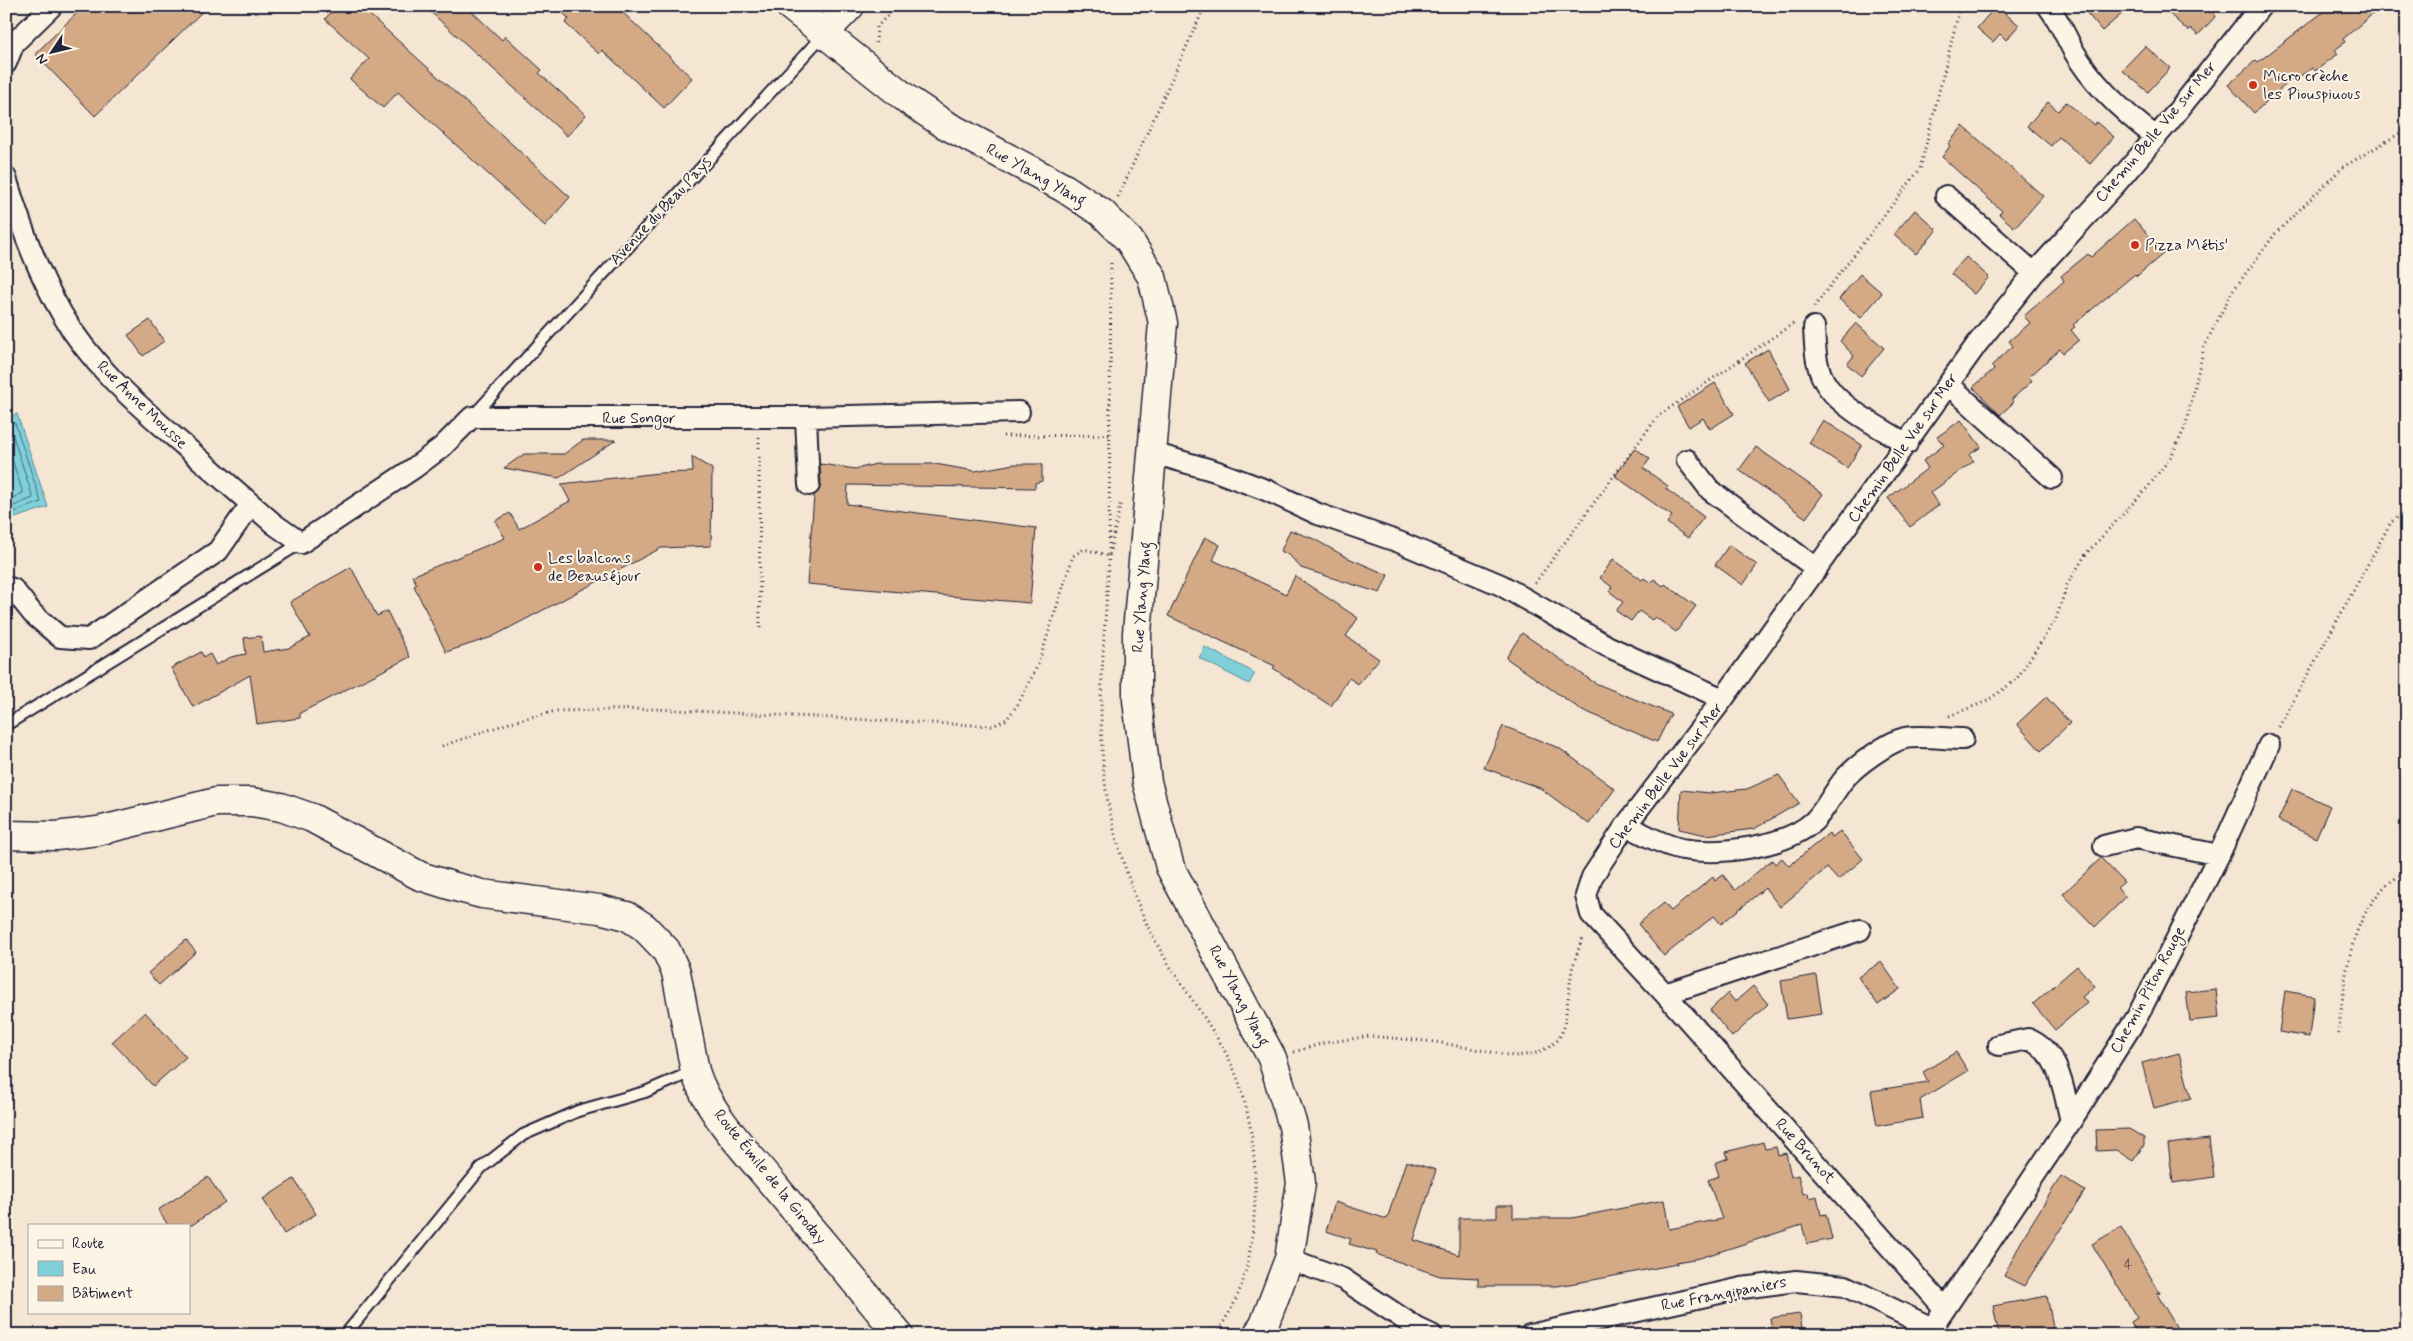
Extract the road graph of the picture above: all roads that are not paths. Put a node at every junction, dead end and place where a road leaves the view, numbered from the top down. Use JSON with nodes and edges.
{"nodes":[{"id":1,"x":52,"y":6,"type":"edge"},
{"id":2,"x":790,"y":6,"type":"edge"},
{"id":3,"x":850,"y":6,"type":"edge"},
{"id":4,"x":2048,"y":6,"type":"edge"},
{"id":5,"x":2261,"y":6,"type":"edge"},
{"id":6,"x":824,"y":33,"type":"junction"},
{"id":7,"x":6,"y":63,"type":"edge"},
{"id":8,"x":2156,"y":137,"type":"junction"},
{"id":9,"x":6,"y":178,"type":"edge"},
{"id":10,"x":1946,"y":196,"type":"dead end"},
{"id":11,"x":2034,"y":273,"type":"junction"},
{"id":12,"x":1809,"y":319,"type":"road end"},
{"id":13,"x":1948,"y":384,"type":"junction"},
{"id":14,"x":1019,"y":412,"type":"dead end"},
{"id":15,"x":472,"y":417,"type":"junction"},
{"id":16,"x":806,"y":417,"type":"junction"},
{"id":17,"x":1907,"y":444,"type":"junction"},
{"id":18,"x":1153,"y":453,"type":"junction"},
{"id":19,"x":1687,"y":460,"type":"dead end"},
{"id":20,"x":2052,"y":478,"type":"dead end"},
{"id":21,"x":809,"y":485,"type":"dead end"},
{"id":22,"x":251,"y":504,"type":"junction"},
{"id":23,"x":301,"y":543,"type":"junction"},
{"id":24,"x":1817,"y":569,"type":"junction"},
{"id":25,"x":6,"y":587,"type":"edge"},
{"id":26,"x":1723,"y":699,"type":"junction"},
{"id":27,"x":6,"y":725,"type":"edge"},
{"id":28,"x":1963,"y":739,"type":"dead end"},
{"id":29,"x":2269,"y":745,"type":"road end"},
{"id":30,"x":1626,"y":825,"type":"junction"},
{"id":31,"x":6,"y":835,"type":"edge"},
{"id":32,"x":2104,"y":846,"type":"dead end"},
{"id":33,"x":2219,"y":854,"type":"junction"},
{"id":34,"x":1591,"y":914,"type":"joint"},
{"id":35,"x":1860,"y":930,"type":"dead end"},
{"id":36,"x":1665,"y":994,"type":"junction"},
{"id":37,"x":2000,"y":1045,"type":"dead end"},
{"id":38,"x":695,"y":1071,"type":"junction"},
{"id":39,"x":2071,"y":1121,"type":"junction"},
{"id":40,"x":1289,"y":1259,"type":"junction"},
{"id":41,"x":1945,"y":1309,"type":"junction"},
{"id":42,"x":1936,"y":1331,"type":"edge"},
{"id":43,"x":345,"y":1335,"type":"edge"},
{"id":44,"x":900,"y":1335,"type":"edge"},
{"id":45,"x":1257,"y":1335,"type":"edge"},
{"id":46,"x":1432,"y":1335,"type":"edge"},
{"id":47,"x":1530,"y":1335,"type":"edge"}],
"edges":[{"from":1,"to":7,"type":"street"},
{"from":2,"to":6,"type":"street","name":"Rue Ylang Ylang"},
{"from":3,"to":6,"type":"street","name":"Avenue du Beau Pays"},
{"from":4,"to":8,"type":"street"},
{"from":5,"to":8,"type":"street","name":"Chemin Belle Vue sur Mer"},
{"from":6,"to":15,"type":"lane","name":"Avenue du Beau Pays"},
{"from":6,"to":18,"type":"street","name":"Rue Ylang Ylang"},
{"from":8,"to":11,"type":"street","name":"Chemin Belle Vue sur Mer"},
{"from":9,"to":22,"type":"street","name":"Rue Anne Mousse"},
{"from":10,"to":11,"type":"street"},
{"from":11,"to":13,"type":"street","name":"Chemin Belle Vue sur Mer"},
{"from":12,"to":17,"type":"street"},
{"from":13,"to":17,"type":"street","name":"Chemin Belle Vue sur Mer"},
{"from":13,"to":20,"type":"street"},
{"from":14,"to":16,"type":"street","name":"Rue Songor"},
{"from":15,"to":16,"type":"street","name":"Rue Songor"},
{"from":15,"to":23,"type":"street"},
{"from":16,"to":21,"type":"street"},
{"from":17,"to":24,"type":"street","name":"Chemin Belle Vue sur Mer"},
{"from":18,"to":26,"type":"street"},
{"from":18,"to":40,"type":"street","name":"Rue Ylang Ylang"},
{"from":19,"to":24,"type":"street"},
{"from":22,"to":23,"type":"street","name":"Rue Anne Mousse"},
{"from":22,"to":25,"type":"street"},
{"from":23,"to":27,"type":"lane"},
{"from":24,"to":26,"type":"street","name":"Chemin Belle Vue sur Mer"},
{"from":26,"to":30,"type":"street","name":"Chemin Belle Vue sur Mer"},
{"from":28,"to":30,"type":"street"},
{"from":29,"to":33,"type":"street","name":"Chemin Piton Rouge"},
{"from":30,"to":34,"type":"street","name":"Chemin Belle Vue sur Mer"},
{"from":31,"to":38,"type":"street","name":"Route Émile de la Giroday"},
{"from":32,"to":33,"type":"street"},
{"from":33,"to":39,"type":"street","name":"Chemin Piton Rouge"},
{"from":34,"to":36,"type":"street","name":"Rue Brunot"},
{"from":35,"to":36,"type":"street"},
{"from":36,"to":41,"type":"street","name":"Rue Brunot"},
{"from":37,"to":39,"type":"street"},
{"from":38,"to":43,"type":"lane"},
{"from":38,"to":44,"type":"street","name":"Route Émile de la Giroday"},
{"from":39,"to":41,"type":"street","name":"Chemin Piton Rouge"},
{"from":40,"to":45,"type":"street","name":"Rue Ylang Ylang"},
{"from":40,"to":46,"type":"street"},
{"from":41,"to":42,"type":"street","name":"Chemin Piton Rouge"},
{"from":42,"to":47,"type":"street","name":"Rue Frangipaniers"}]}
